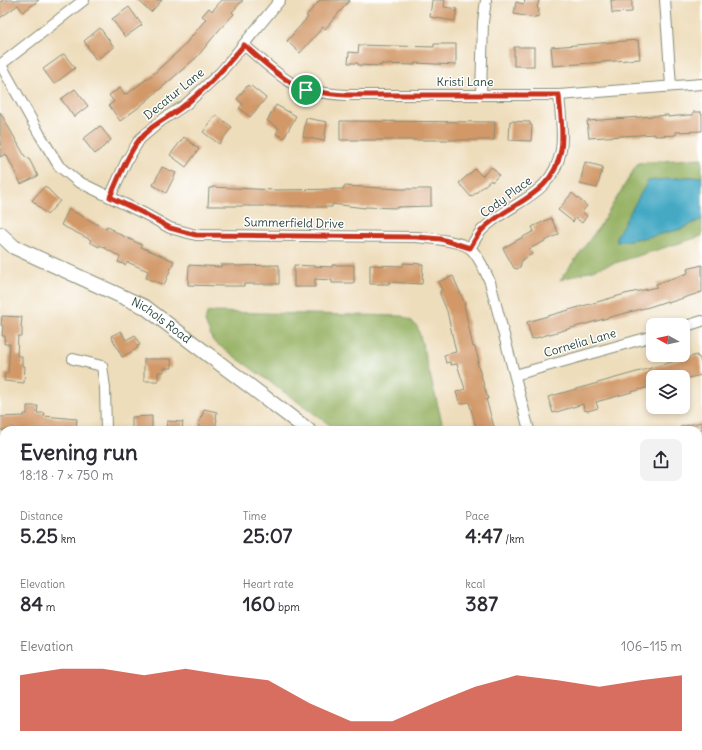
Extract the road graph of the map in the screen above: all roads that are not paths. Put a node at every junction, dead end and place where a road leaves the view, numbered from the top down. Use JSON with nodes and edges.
{"nodes":[{"id":1,"x":84,"y":0,"type":"edge"},
{"id":2,"x":280,"y":0,"type":"edge"},
{"id":3,"x":486,"y":0,"type":"edge"},
{"id":4,"x":665,"y":0,"type":"edge"},
{"id":5,"x":244,"y":45,"type":"junction"},
{"id":6,"x":0,"y":65,"type":"edge"},
{"id":7,"x":702,"y":84,"type":"edge"},
{"id":8,"x":671,"y":86,"type":"junction"},
{"id":9,"x":482,"y":95,"type":"junction"},
{"id":10,"x":559,"y":95,"type":"junction"},
{"id":11,"x":110,"y":197,"type":"junction"},
{"id":12,"x":0,"y":234,"type":"edge"},
{"id":13,"x":470,"y":248,"type":"junction"},
{"id":14,"x":702,"y":321,"type":"edge"},
{"id":15,"x":690,"y":325,"type":"edge"},
{"id":16,"x":646,"y":338,"type":"edge"},
{"id":17,"x":73,"y":359,"type":"dead end"},
{"id":18,"x":515,"y":376,"type":"junction"},
{"id":19,"x":106,"y":426,"type":"edge"},
{"id":20,"x":303,"y":426,"type":"edge"},
{"id":21,"x":528,"y":426,"type":"edge"}],
"edges":[{"from":1,"to":6,"type":"street"},
{"from":2,"to":5,"type":"street","name":"Decatur Lane"},
{"from":3,"to":9,"type":"street"},
{"from":4,"to":8,"type":"street"},
{"from":5,"to":9,"type":"street","name":"Kristi Lane"},
{"from":5,"to":11,"type":"street","name":"Decatur Lane"},
{"from":6,"to":11,"type":"street","name":"Summerfield Drive"},
{"from":7,"to":8,"type":"street","name":"Kristi Lane"},
{"from":8,"to":10,"type":"street","name":"Kristi Lane"},
{"from":9,"to":10,"type":"street","name":"Kristi Lane"},
{"from":10,"to":13,"type":"street","name":"Cody Place"},
{"from":11,"to":13,"type":"street","name":"Summerfield Drive"},
{"from":12,"to":20,"type":"street","name":"Nichols Road"},
{"from":13,"to":18,"type":"street"},
{"from":14,"to":15,"type":"street"},
{"from":16,"to":18,"type":"street","name":"Cornelia Lane"},
{"from":17,"to":19,"type":"street"},
{"from":18,"to":21,"type":"street"}]}
